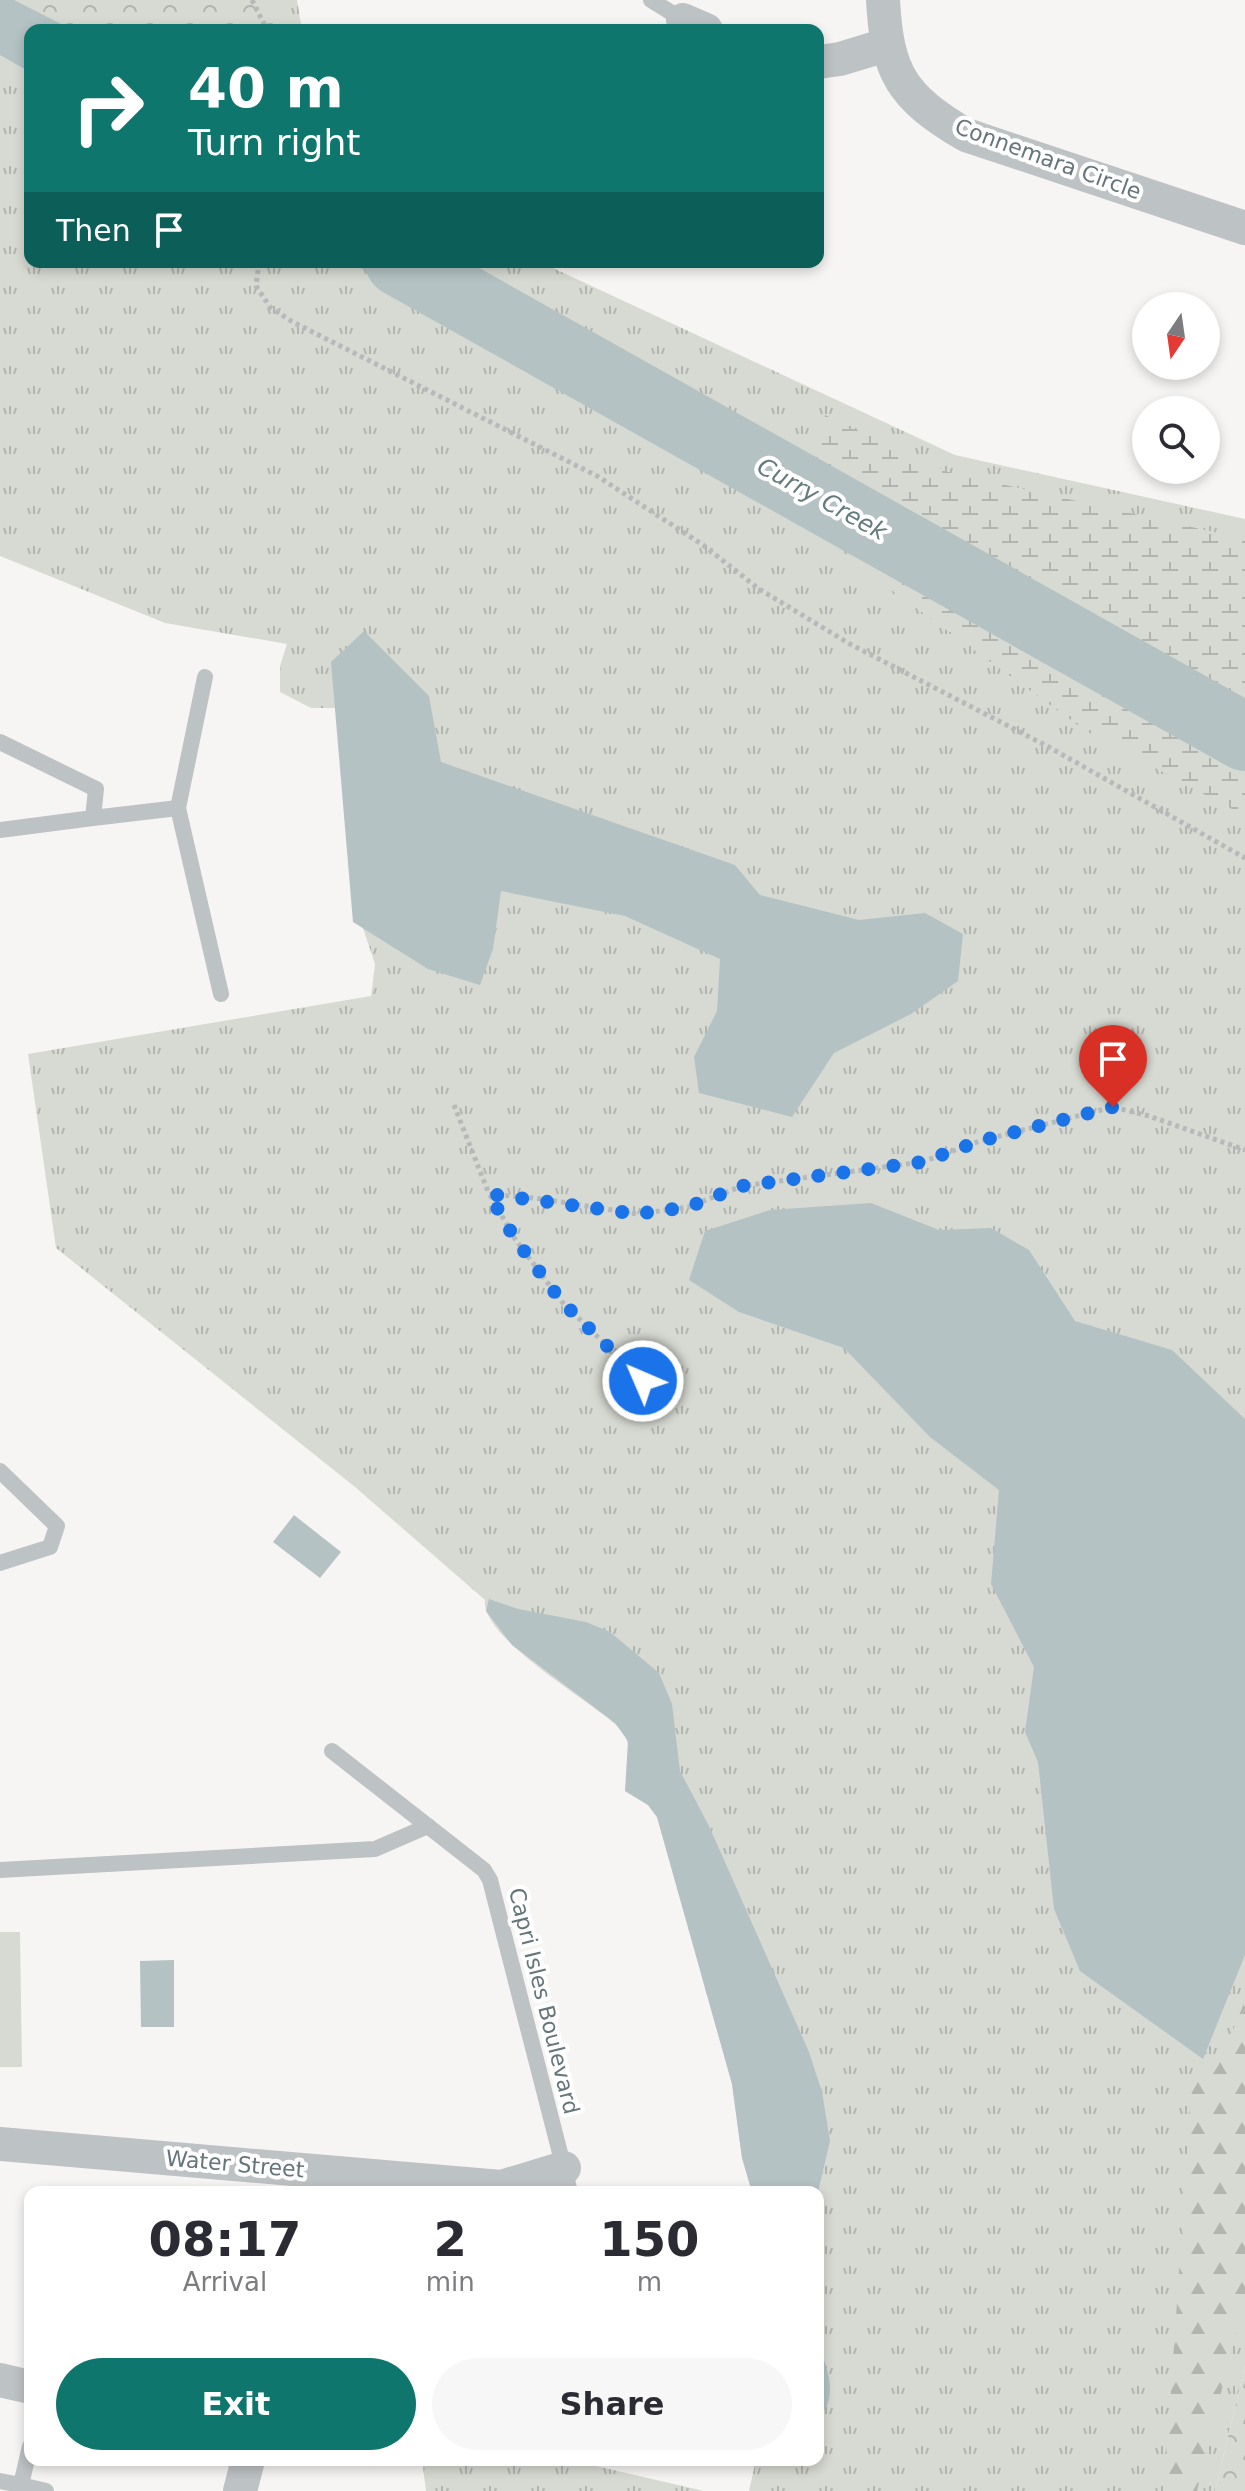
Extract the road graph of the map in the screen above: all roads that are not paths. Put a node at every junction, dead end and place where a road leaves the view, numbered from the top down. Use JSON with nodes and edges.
{"nodes":[{"id":1,"x":651,"y":0,"type":"edge"},
{"id":2,"x":883,"y":0,"type":"edge"},
{"id":3,"x":693,"y":24,"type":"edge"},
{"id":4,"x":886,"y":45,"type":"junction"},
{"id":5,"x":824,"y":60,"type":"edge"},
{"id":6,"x":1245,"y":228,"type":"edge"},
{"id":7,"x":205,"y":677,"type":"dead end"},
{"id":8,"x":0,"y":742,"type":"edge"},
{"id":9,"x":178,"y":808,"type":"junction"},
{"id":10,"x":93,"y":818,"type":"junction"},
{"id":11,"x":0,"y":830,"type":"edge"},
{"id":12,"x":221,"y":994,"type":"dead end"},
{"id":13,"x":0,"y":1471,"type":"edge"},
{"id":14,"x":0,"y":1563,"type":"edge"},
{"id":15,"x":332,"y":1751,"type":"dead end"},
{"id":16,"x":428,"y":1826,"type":"junction"},
{"id":17,"x":0,"y":1870,"type":"edge"},
{"id":18,"x":0,"y":2144,"type":"edge"},
{"id":19,"x":567,"y":2180,"type":"edge"},
{"id":20,"x":489,"y":2186,"type":"edge"},
{"id":21,"x":510,"y":2186,"type":"edge"},
{"id":22,"x":0,"y":2380,"type":"edge"},
{"id":23,"x":24,"y":2386,"type":"edge"},
{"id":24,"x":25,"y":2466,"type":"edge"},
{"id":25,"x":246,"y":2466,"type":"edge"},
{"id":26,"x":0,"y":2481,"type":"edge"},
{"id":27,"x":21,"y":2485,"type":"junction"},
{"id":28,"x":46,"y":2491,"type":"edge"},
{"id":29,"x":240,"y":2491,"type":"edge"}],
"edges":[{"from":1,"to":3,"type":"lane"},
{"from":2,"to":4,"type":"street","name":"Connemara Circle"},
{"from":4,"to":5,"type":"street"},
{"from":4,"to":6,"type":"street","name":"Connemara Circle"},
{"from":7,"to":9,"type":"lane"},
{"from":8,"to":10,"type":"lane"},
{"from":9,"to":10,"type":"lane"},
{"from":9,"to":12,"type":"lane"},
{"from":10,"to":11,"type":"lane"},
{"from":13,"to":14,"type":"lane"},
{"from":15,"to":16,"type":"lane","name":"Capri Isles Boulevard"},
{"from":16,"to":17,"type":"lane"},
{"from":16,"to":19,"type":"lane","name":"Capri Isles Boulevard"},
{"from":18,"to":20,"type":"street","name":"Water Street"},
{"from":19,"to":21,"type":"street","name":"Water Street"},
{"from":22,"to":23,"type":"street"},
{"from":24,"to":27,"type":"lane"},
{"from":25,"to":29,"type":"street"},
{"from":26,"to":27,"type":"lane"},
{"from":27,"to":28,"type":"lane"}]}
